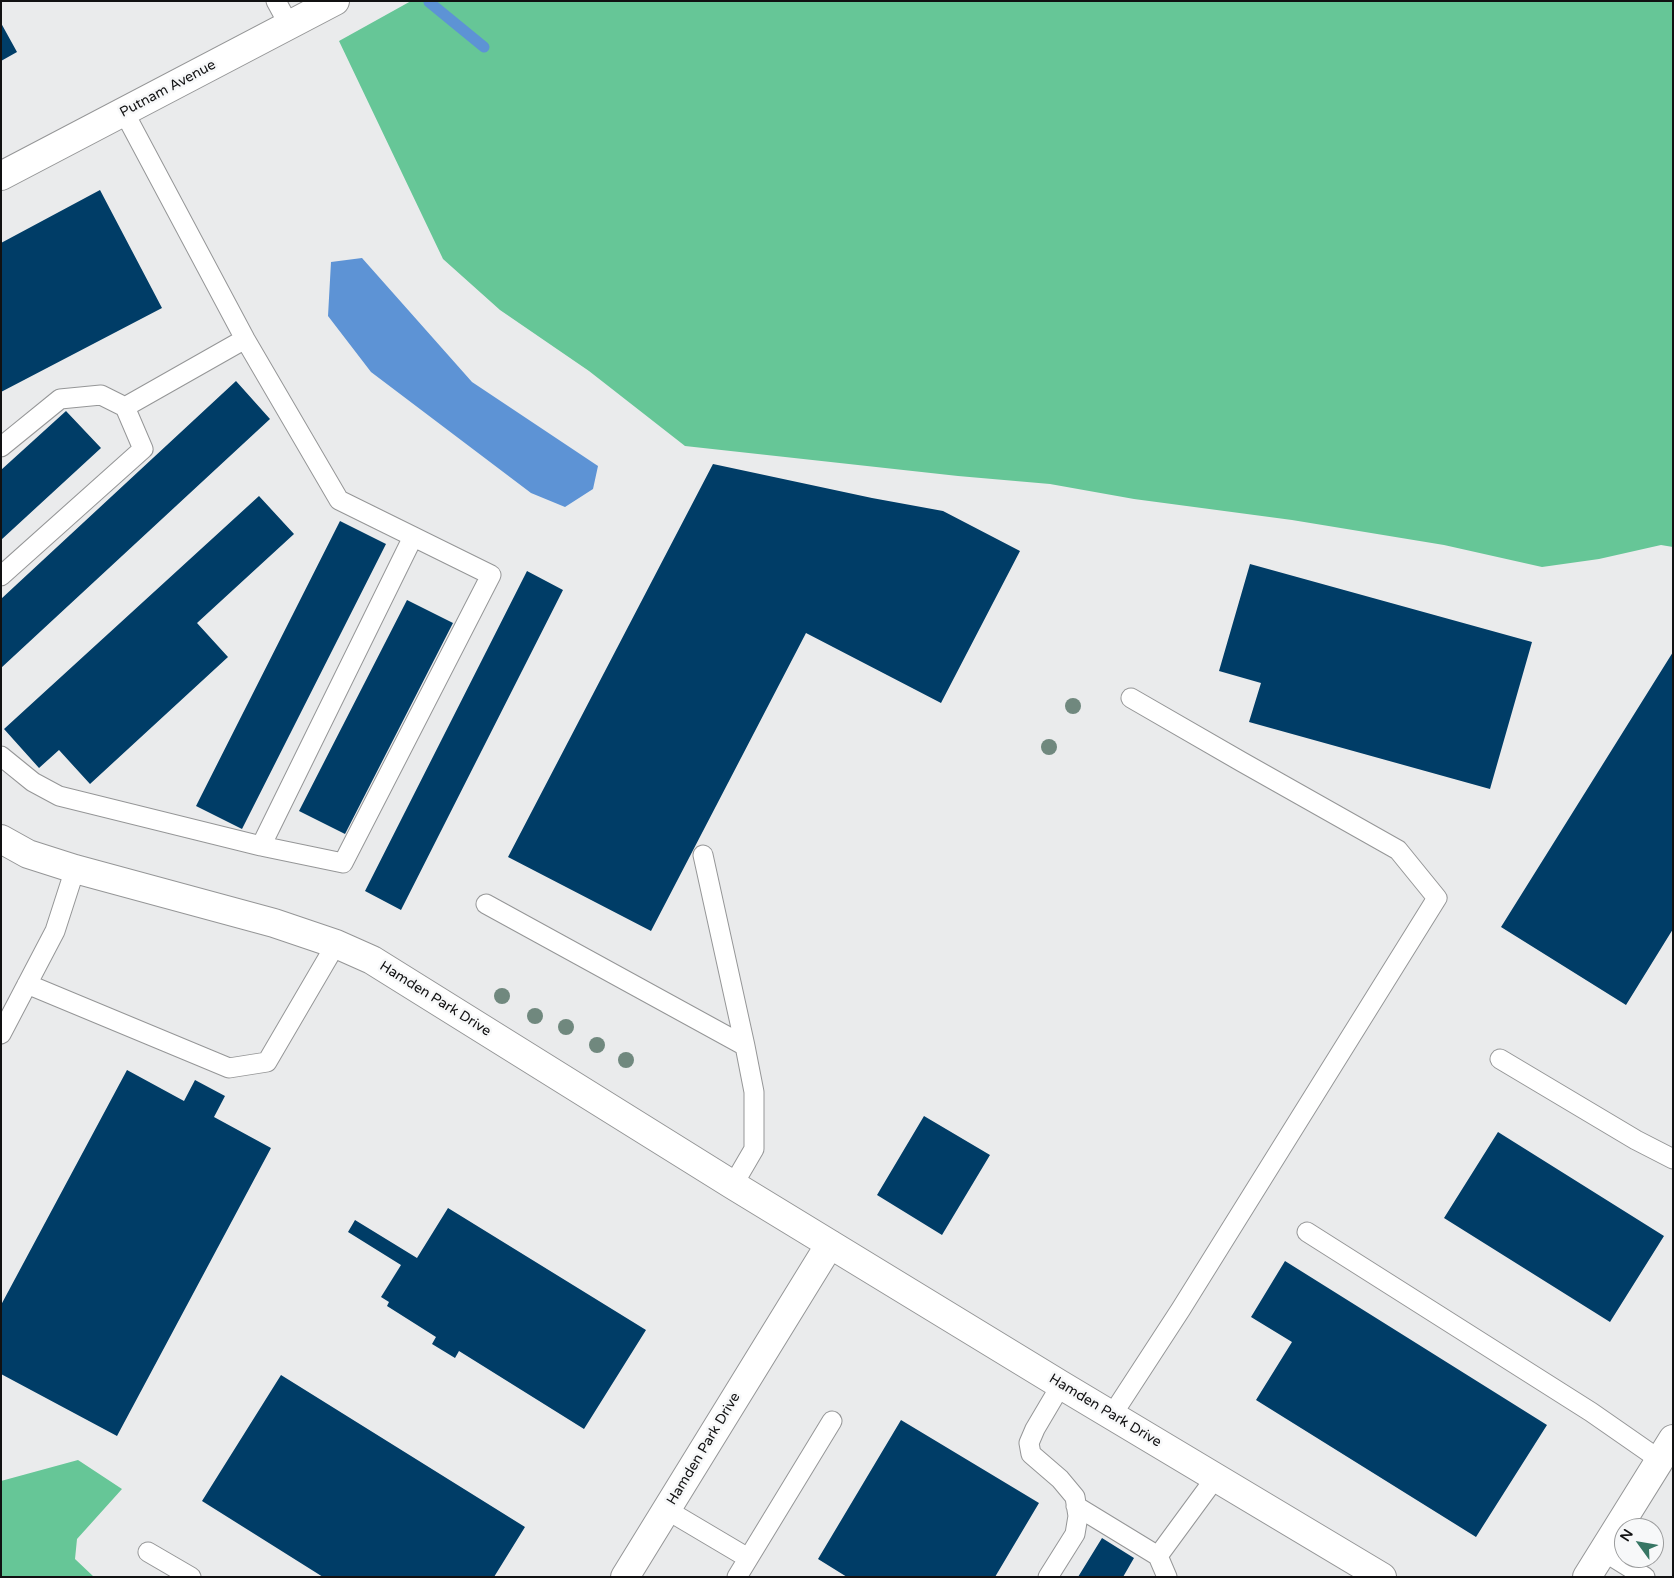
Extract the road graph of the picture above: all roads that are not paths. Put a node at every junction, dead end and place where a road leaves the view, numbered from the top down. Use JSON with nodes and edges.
{"nodes":[{"id":1,"x":276,"y":1,"type":"edge"},
{"id":2,"x":335,"y":1,"type":"edge"},
{"id":3,"x":289,"y":25,"type":"junction"},
{"id":4,"x":124,"y":112,"type":"junction"},
{"id":5,"x":1,"y":176,"type":"edge"},
{"id":6,"x":245,"y":339,"type":"junction"},
{"id":7,"x":125,"y":407,"type":"junction"},
{"id":8,"x":1,"y":447,"type":"edge"},
{"id":9,"x":413,"y":537,"type":"junction"},
{"id":10,"x":1,"y":576,"type":"edge"},
{"id":11,"x":1131,"y":698,"type":"dead end"},
{"id":12,"x":1,"y":756,"type":"edge"},
{"id":13,"x":1,"y":839,"type":"edge"},
{"id":14,"x":261,"y":846,"type":"junction"},
{"id":15,"x":703,"y":855,"type":"dead end"},
{"id":16,"x":75,"y":869,"type":"junction"},
{"id":17,"x":486,"y":904,"type":"dead end"},
{"id":18,"x":336,"y":944,"type":"junction"},
{"id":19,"x":27,"y":984,"type":"junction"},
{"id":20,"x":1,"y":1034,"type":"edge"},
{"id":21,"x":745,"y":1046,"type":"junction"},
{"id":22,"x":1500,"y":1059,"type":"dead end"},
{"id":23,"x":1673,"y":1159,"type":"edge"},
{"id":24,"x":733,"y":1185,"type":"junction"},
{"id":25,"x":1307,"y":1232,"type":"dead end"},
{"id":26,"x":830,"y":1244,"type":"junction"},
{"id":27,"x":1061,"y":1385,"type":"junction"},
{"id":28,"x":1112,"y":1415,"type":"junction"},
{"id":29,"x":832,"y":1421,"type":"dead end"},
{"id":30,"x":1666,"y":1449,"type":"edge"},
{"id":31,"x":1216,"y":1477,"type":"junction"},
{"id":32,"x":1076,"y":1506,"type":"junction"},
{"id":33,"x":667,"y":1510,"type":"junction"},
{"id":34,"x":1603,"y":1551,"type":"junction"},
{"id":35,"x":148,"y":1552,"type":"dead end"},
{"id":36,"x":1158,"y":1556,"type":"junction"},
{"id":37,"x":748,"y":1558,"type":"junction"},
{"id":38,"x":191,"y":1577,"type":"edge"},
{"id":39,"x":625,"y":1577,"type":"edge"},
{"id":40,"x":736,"y":1577,"type":"edge"},
{"id":41,"x":1048,"y":1577,"type":"edge"},
{"id":42,"x":1167,"y":1577,"type":"edge"},
{"id":43,"x":1382,"y":1577,"type":"edge"},
{"id":44,"x":1587,"y":1577,"type":"edge"},
{"id":45,"x":1646,"y":1577,"type":"edge"}],
"edges":[{"from":1,"to":3,"type":"lane"},
{"from":2,"to":3,"type":"street","name":"Putnam Avenue"},
{"from":3,"to":4,"type":"street","name":"Putnam Avenue"},
{"from":4,"to":5,"type":"street","name":"Putnam Avenue"},
{"from":4,"to":6,"type":"lane"},
{"from":6,"to":7,"type":"lane"},
{"from":6,"to":9,"type":"lane"},
{"from":7,"to":8,"type":"lane"},
{"from":7,"to":10,"type":"lane"},
{"from":9,"to":14,"type":"lane"},
{"from":9,"to":14,"type":"lane"},
{"from":11,"to":28,"type":"lane"},
{"from":12,"to":14,"type":"lane"},
{"from":13,"to":16,"type":"street","name":"Hamden Park Drive"},
{"from":15,"to":21,"type":"lane"},
{"from":16,"to":18,"type":"street","name":"Hamden Park Drive"},
{"from":16,"to":19,"type":"lane"},
{"from":17,"to":21,"type":"lane"},
{"from":18,"to":19,"type":"lane"},
{"from":18,"to":24,"type":"street","name":"Hamden Park Drive"},
{"from":19,"to":20,"type":"lane"},
{"from":21,"to":24,"type":"lane"},
{"from":22,"to":23,"type":"lane"},
{"from":24,"to":26,"type":"street","name":"Hamden Park Drive"},
{"from":25,"to":30,"type":"lane"},
{"from":26,"to":27,"type":"street","name":"Hamden Park Drive"},
{"from":26,"to":33,"type":"street","name":"Hamden Park Drive"},
{"from":27,"to":28,"type":"street","name":"Hamden Park Drive"},
{"from":27,"to":32,"type":"lane"},
{"from":28,"to":31,"type":"street","name":"Hamden Park Drive"},
{"from":29,"to":37,"type":"lane"},
{"from":30,"to":34,"type":"street"},
{"from":31,"to":36,"type":"lane"},
{"from":31,"to":43,"type":"street","name":"Hamden Park Drive"},
{"from":32,"to":36,"type":"lane"},
{"from":32,"to":41,"type":"lane"},
{"from":33,"to":37,"type":"lane"},
{"from":33,"to":39,"type":"street","name":"Hamden Park Drive"},
{"from":34,"to":44,"type":"street"},
{"from":34,"to":45,"type":"lane"},
{"from":35,"to":38,"type":"lane"},
{"from":36,"to":42,"type":"lane"},
{"from":37,"to":40,"type":"lane"}]}
